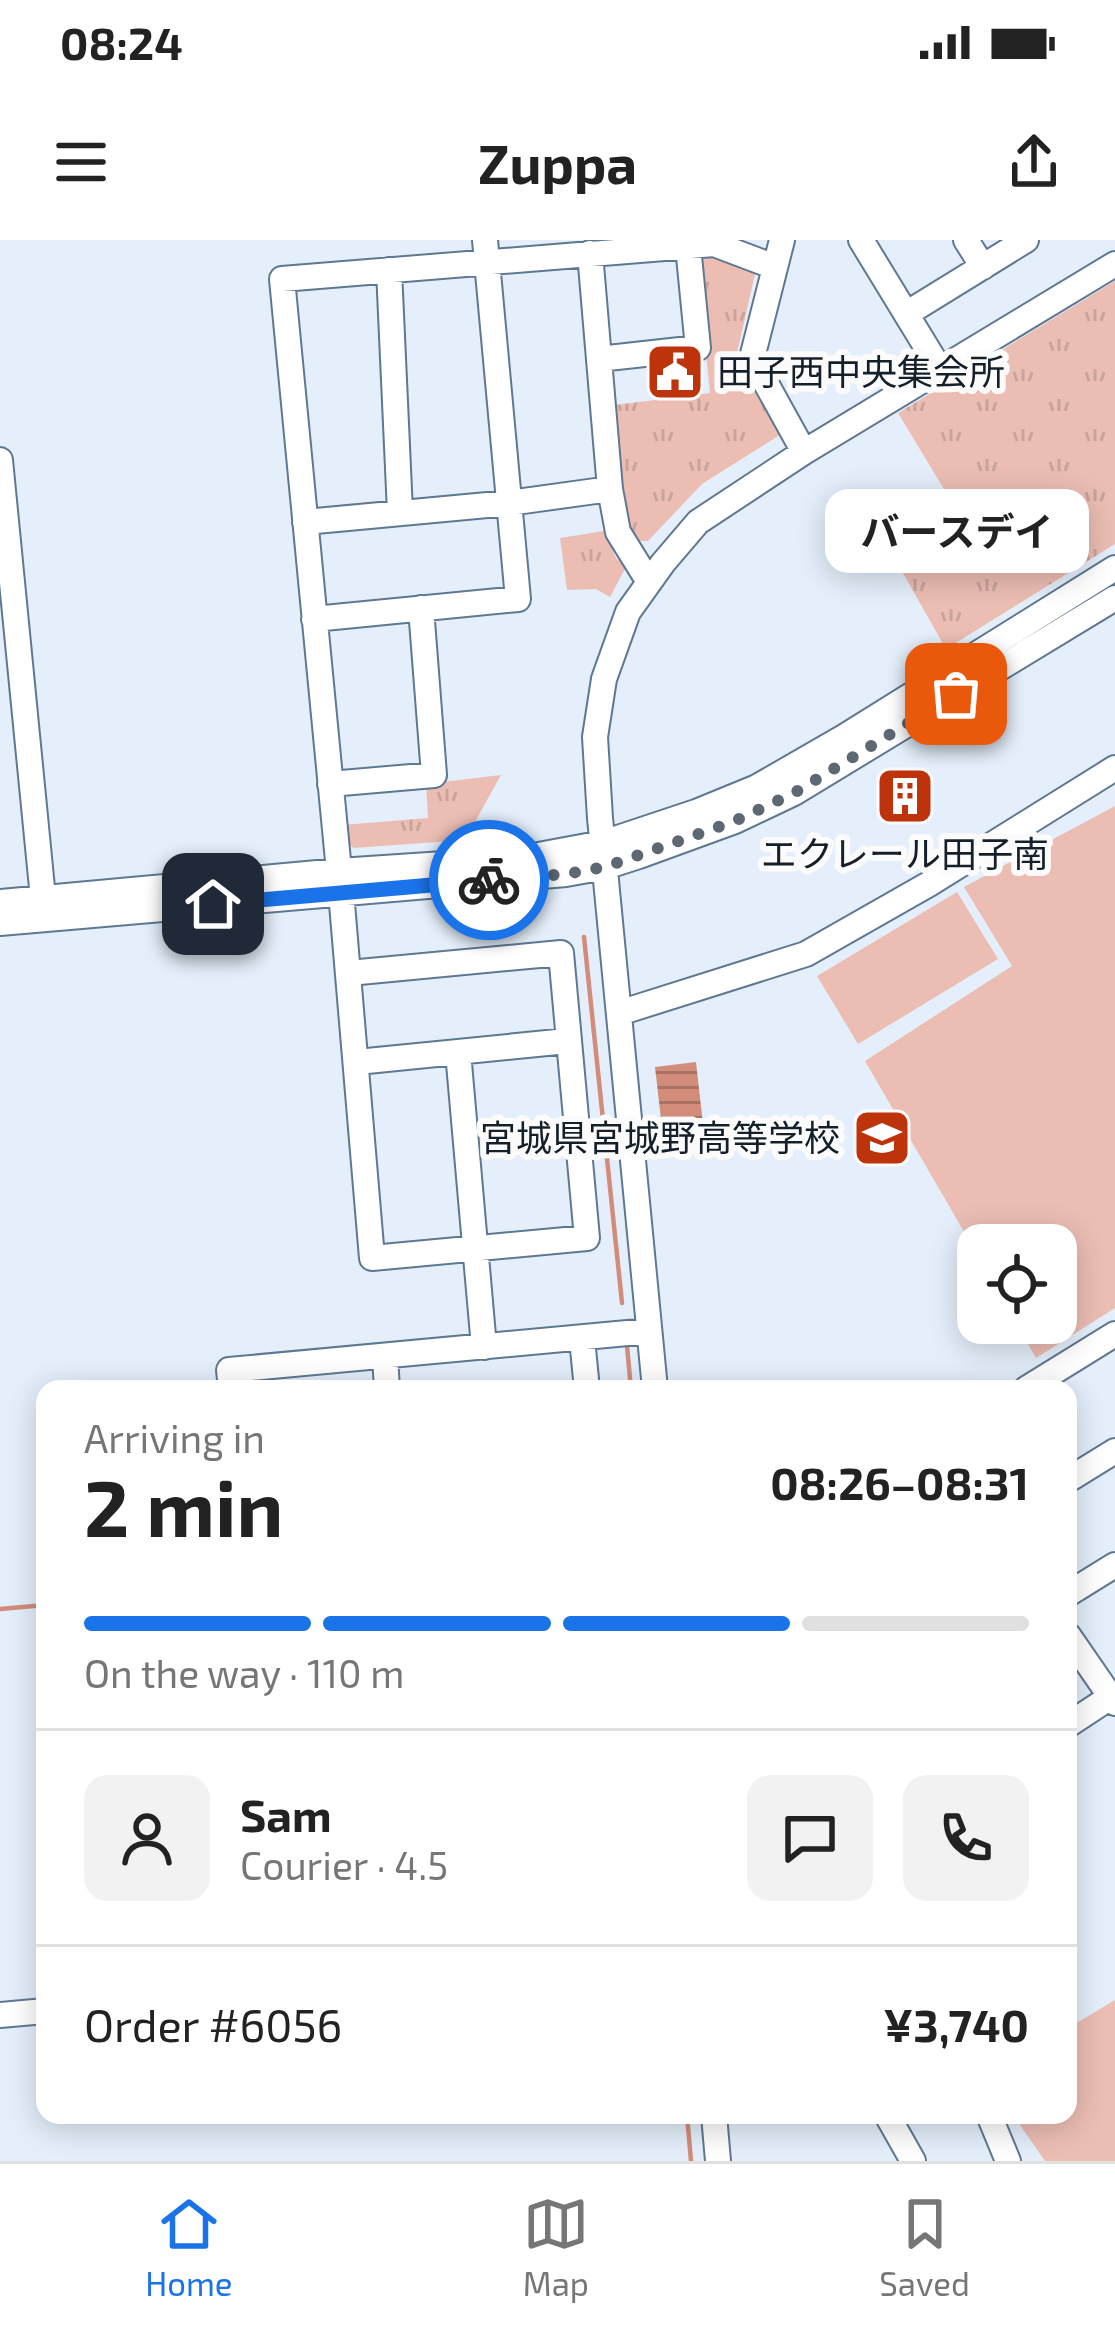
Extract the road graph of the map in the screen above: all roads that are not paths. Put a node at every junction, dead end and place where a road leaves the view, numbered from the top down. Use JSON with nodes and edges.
{"nodes":[{"id":1,"x":782,"y":240,"type":"edge"},
{"id":2,"x":860,"y":240,"type":"edge"},
{"id":3,"x":966,"y":240,"type":"edge"},
{"id":4,"x":1026,"y":240,"type":"edge"},
{"id":5,"x":688,"y":246,"type":"junction"},
{"id":6,"x":486,"y":251,"type":"edge"},
{"id":7,"x":590,"y":254,"type":"junction"},
{"id":8,"x":1115,"y":264,"type":"edge"},
{"id":9,"x":775,"y":267,"type":"junction"},
{"id":10,"x":982,"y":267,"type":"junction"},
{"id":11,"x":389,"y":270,"type":"junction"},
{"id":12,"x":907,"y":314,"type":"junction"},
{"id":13,"x":599,"y":359,"type":"junction"},
{"id":14,"x":941,"y":371,"type":"junction"},
{"id":15,"x":804,"y":452,"type":"junction"},
{"id":16,"x":0,"y":460,"type":"edge"},
{"id":17,"x":610,"y":489,"type":"junction"},
{"id":18,"x":509,"y":503,"type":"junction"},
{"id":19,"x":400,"y":512,"type":"junction"},
{"id":20,"x":305,"y":522,"type":"junction"},
{"id":21,"x":1115,"y":570,"type":"edge"},
{"id":22,"x":649,"y":582,"type":"junction"},
{"id":23,"x":1115,"y":598,"type":"edge"},
{"id":24,"x":421,"y":608,"type":"junction"},
{"id":25,"x":314,"y":620,"type":"junction"},
{"id":26,"x":1115,"y":768,"type":"edge"},
{"id":27,"x":330,"y":784,"type":"junction"},
{"id":28,"x":604,"y":855,"type":"junction"},
{"id":29,"x":340,"y":882,"type":"junction"},
{"id":30,"x":43,"y":898,"type":"junction"},
{"id":31,"x":0,"y":902,"type":"edge"},
{"id":32,"x":0,"y":923,"type":"edge"},
{"id":33,"x":349,"y":973,"type":"junction"},
{"id":34,"x":619,"y":1013,"type":"junction"},
{"id":35,"x":567,"y":1041,"type":"junction"},
{"id":36,"x":458,"y":1052,"type":"junction"},
{"id":37,"x":357,"y":1062,"type":"junction"},
{"id":38,"x":475,"y":1247,"type":"junction"},
{"id":39,"x":650,"y":1331,"type":"junction"},
{"id":40,"x":1115,"y":1334,"type":"edge"},
{"id":41,"x":582,"y":1339,"type":"junction"},
{"id":42,"x":484,"y":1347,"type":"junction"},
{"id":43,"x":385,"y":1356,"type":"junction"},
{"id":44,"x":230,"y":1380,"type":"edge"},
{"id":45,"x":386,"y":1380,"type":"edge"},
{"id":46,"x":586,"y":1380,"type":"edge"},
{"id":47,"x":654,"y":1380,"type":"edge"},
{"id":48,"x":1041,"y":1380,"type":"edge"},
{"id":49,"x":1115,"y":1451,"type":"edge"},
{"id":50,"x":1077,"y":1474,"type":"edge"},
{"id":51,"x":1115,"y":1565,"type":"edge"},
{"id":52,"x":1077,"y":1588,"type":"edge"},
{"id":53,"x":1077,"y":1647,"type":"edge"},
{"id":54,"x":1114,"y":1698,"type":"edge"},
{"id":55,"x":1077,"y":1720,"type":"edge"},
{"id":56,"x":36,"y":2012,"type":"edge"},
{"id":57,"x":0,"y":2015,"type":"edge"},
{"id":58,"x":715,"y":2124,"type":"edge"},
{"id":59,"x":892,"y":2124,"type":"edge"},
{"id":60,"x":992,"y":2124,"type":"edge"},
{"id":61,"x":1004,"y":2160,"type":"edge"},
{"id":62,"x":718,"y":2161,"type":"edge"},
{"id":63,"x":914,"y":2161,"type":"edge"}],
"edges":[{"from":1,"to":9,"type":"street"},
{"from":2,"to":12,"type":"street"},
{"from":3,"to":10,"type":"street"},
{"from":4,"to":10,"type":"street"},
{"from":5,"to":7,"type":"street"},
{"from":5,"to":9,"type":"street"},
{"from":5,"to":13,"type":"street"},
{"from":6,"to":7,"type":"street"},
{"from":6,"to":11,"type":"street"},
{"from":6,"to":18,"type":"street"},
{"from":7,"to":13,"type":"street"},
{"from":8,"to":14,"type":"street"},
{"from":9,"to":15,"type":"street"},
{"from":10,"to":12,"type":"street"},
{"from":11,"to":19,"type":"street"},
{"from":11,"to":20,"type":"street"},
{"from":12,"to":14,"type":"street"},
{"from":13,"to":17,"type":"street"},
{"from":14,"to":15,"type":"street"},
{"from":15,"to":22,"type":"street"},
{"from":16,"to":30,"type":"street"},
{"from":17,"to":18,"type":"street"},
{"from":17,"to":22,"type":"street"},
{"from":18,"to":19,"type":"street"},
{"from":18,"to":24,"type":"street"},
{"from":19,"to":20,"type":"street"},
{"from":20,"to":25,"type":"street"},
{"from":21,"to":28,"type":"street"},
{"from":22,"to":28,"type":"street"},
{"from":23,"to":28,"type":"street"},
{"from":24,"to":25,"type":"street"},
{"from":24,"to":27,"type":"street"},
{"from":25,"to":27,"type":"street"},
{"from":26,"to":34,"type":"street"},
{"from":27,"to":29,"type":"street"},
{"from":28,"to":29,"type":"street"},
{"from":28,"to":34,"type":"street"},
{"from":29,"to":30,"type":"street"},
{"from":29,"to":32,"type":"street"},
{"from":29,"to":33,"type":"street"},
{"from":30,"to":31,"type":"street"},
{"from":33,"to":35,"type":"street"},
{"from":33,"to":37,"type":"street"},
{"from":34,"to":39,"type":"street"},
{"from":35,"to":36,"type":"street"},
{"from":35,"to":38,"type":"street"},
{"from":36,"to":37,"type":"street"},
{"from":36,"to":38,"type":"street"},
{"from":37,"to":38,"type":"street"},
{"from":38,"to":42,"type":"street"},
{"from":39,"to":41,"type":"street"},
{"from":39,"to":47,"type":"street"},
{"from":40,"to":48,"type":"street"},
{"from":41,"to":42,"type":"street"},
{"from":41,"to":46,"type":"street"},
{"from":42,"to":43,"type":"street"},
{"from":43,"to":44,"type":"street"},
{"from":43,"to":45,"type":"street"},
{"from":49,"to":50,"type":"street"},
{"from":51,"to":52,"type":"street"},
{"from":53,"to":54,"type":"street"},
{"from":54,"to":55,"type":"street"},
{"from":56,"to":57,"type":"street"},
{"from":58,"to":62,"type":"street"},
{"from":59,"to":63,"type":"street"},
{"from":60,"to":61,"type":"street"}]}
